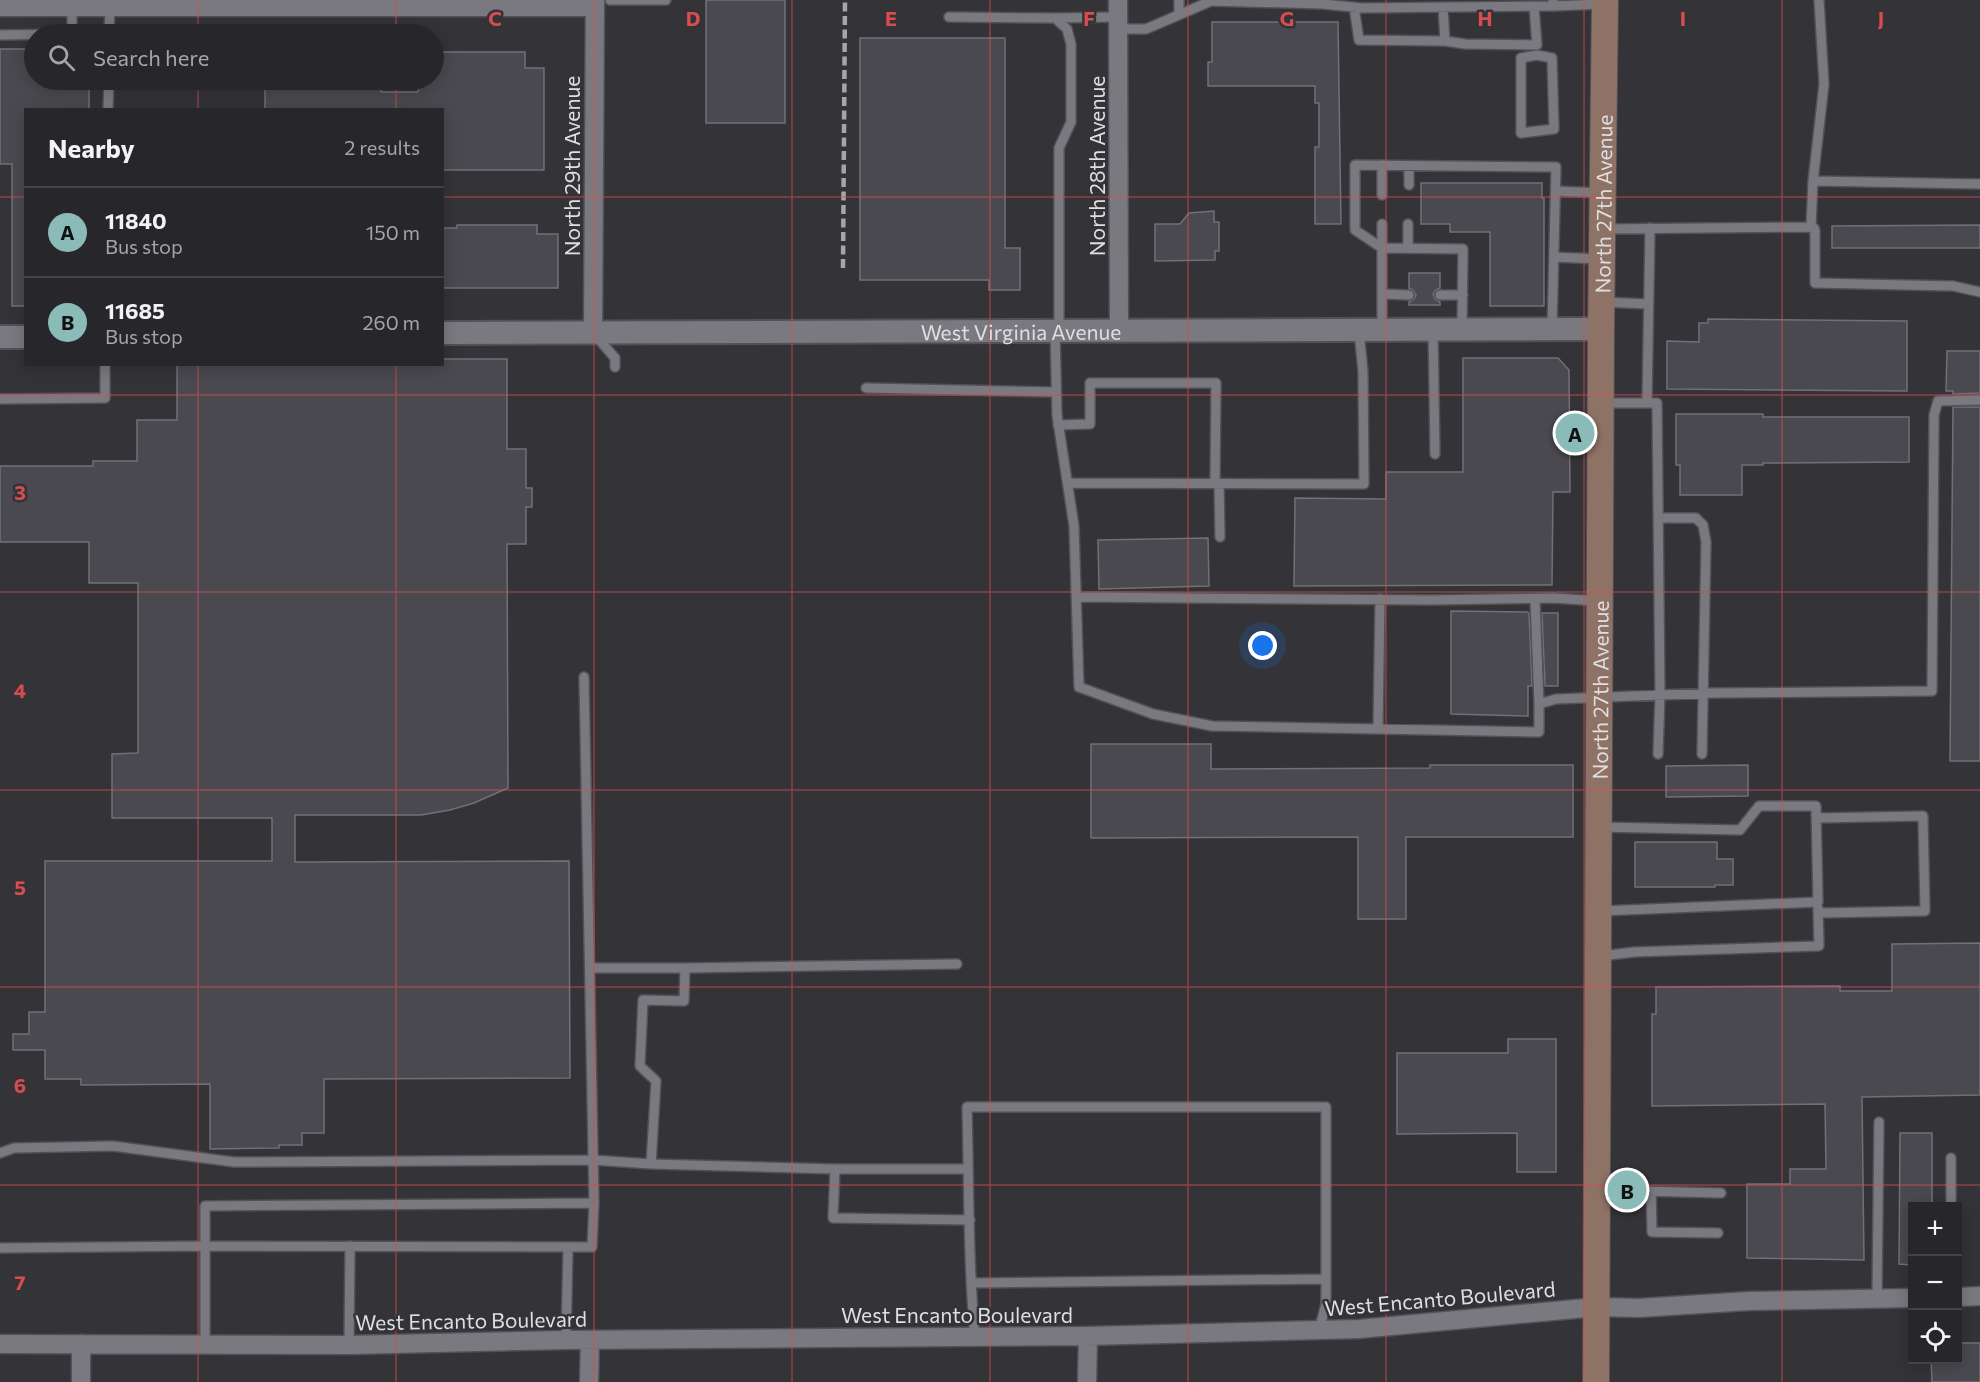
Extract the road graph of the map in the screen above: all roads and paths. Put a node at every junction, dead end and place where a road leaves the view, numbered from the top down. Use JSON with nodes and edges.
{"nodes":[{"id":1,"x":666,"y":0,"type":"edge"},
{"id":2,"x":1179,"y":0,"type":"edge"},
{"id":3,"x":1819,"y":0,"type":"edge"},
{"id":4,"x":600,"y":2,"type":"edge"},
{"id":5,"x":1287,"y":2,"type":"edge"},
{"id":6,"x":1605,"y":2,"type":"edge"},
{"id":7,"x":1553,"y":3,"type":"edge"},
{"id":8,"x":72,"y":6,"type":"junction"},
{"id":9,"x":110,"y":6,"type":"junction"},
{"id":10,"x":1534,"y":6,"type":"junction"},
{"id":11,"x":0,"y":7,"type":"edge"},
{"id":12,"x":1354,"y":7,"type":"junction"},
{"id":13,"x":1443,"y":8,"type":"junction"},
{"id":14,"x":1118,"y":15,"type":"edge"},
{"id":15,"x":1179,"y":15,"type":"junction"},
{"id":16,"x":949,"y":17,"type":"dead end"},
{"id":17,"x":1055,"y":18,"type":"junction"},
{"id":18,"x":72,"y":24,"type":"edge"},
{"id":19,"x":109,"y":24,"type":"edge"},
{"id":20,"x":0,"y":35,"type":"edge"},
{"id":21,"x":24,"y":35,"type":"edge"},
{"id":22,"x":1445,"y":40,"type":"junction"},
{"id":23,"x":1537,"y":45,"type":"junction"},
{"id":24,"x":1537,"y":55,"type":"junction"},
{"id":25,"x":109,"y":90,"type":"edge"},
{"id":26,"x":108,"y":108,"type":"edge"},
{"id":27,"x":1382,"y":165,"type":"junction"},
{"id":28,"x":1409,"y":166,"type":"junction"},
{"id":29,"x":1813,"y":181,"type":"junction"},
{"id":30,"x":1980,"y":184,"type":"edge"},
{"id":31,"x":1409,"y":185,"type":"dead end"},
{"id":32,"x":1556,"y":191,"type":"junction"},
{"id":33,"x":1603,"y":193,"type":"junction"},
{"id":34,"x":1382,"y":195,"type":"dead end"},
{"id":35,"x":1382,"y":224,"type":"dead end"},
{"id":36,"x":1408,"y":224,"type":"dead end"},
{"id":37,"x":1811,"y":227,"type":"junction"},
{"id":38,"x":1650,"y":228,"type":"junction"},
{"id":39,"x":1602,"y":229,"type":"junction"},
{"id":40,"x":1382,"y":248,"type":"junction"},
{"id":41,"x":1408,"y":248,"type":"junction"},
{"id":42,"x":1554,"y":257,"type":"junction"},
{"id":43,"x":1602,"y":260,"type":"junction"},
{"id":44,"x":1980,"y":292,"type":"edge"},
{"id":45,"x":1382,"y":294,"type":"junction"},
{"id":46,"x":1409,"y":295,"type":"dead end"},
{"id":47,"x":1440,"y":295,"type":"dead end"},
{"id":48,"x":1463,"y":295,"type":"junction"},
{"id":49,"x":1601,"y":302,"type":"junction"},
{"id":50,"x":1648,"y":304,"type":"junction"},
{"id":51,"x":1433,"y":329,"type":"junction"},
{"id":52,"x":1462,"y":329,"type":"junction"},
{"id":53,"x":1552,"y":329,"type":"junction"},
{"id":54,"x":1601,"y":329,"type":"junction"},
{"id":55,"x":1359,"y":330,"type":"junction"},
{"id":56,"x":1382,"y":330,"type":"junction"},
{"id":57,"x":1057,"y":331,"type":"junction"},
{"id":58,"x":1119,"y":331,"type":"junction"},
{"id":59,"x":593,"y":332,"type":"junction"},
{"id":60,"x":444,"y":333,"type":"edge"},
{"id":61,"x":0,"y":337,"type":"edge"},
{"id":62,"x":24,"y":337,"type":"edge"},
{"id":63,"x":105,"y":366,"type":"edge"},
{"id":64,"x":615,"y":367,"type":"dead end"},
{"id":65,"x":866,"y":388,"type":"dead end"},
{"id":66,"x":1056,"y":392,"type":"junction"},
{"id":67,"x":0,"y":399,"type":"edge"},
{"id":68,"x":1980,"y":400,"type":"edge"},
{"id":69,"x":1601,"y":403,"type":"junction"},
{"id":70,"x":1647,"y":403,"type":"junction"},
{"id":71,"x":1058,"y":425,"type":"junction"},
{"id":72,"x":1435,"y":454,"type":"dead end"},
{"id":73,"x":1068,"y":483,"type":"junction"},
{"id":74,"x":1217,"y":484,"type":"junction"},
{"id":75,"x":1658,"y":518,"type":"junction"},
{"id":76,"x":1220,"y":537,"type":"dead end"},
{"id":77,"x":1076,"y":597,"type":"junction"},
{"id":78,"x":1380,"y":599,"type":"junction"},
{"id":79,"x":1535,"y":599,"type":"junction"},
{"id":80,"x":1600,"y":602,"type":"junction"},
{"id":81,"x":584,"y":677,"type":"dead end"},
{"id":82,"x":1702,"y":693,"type":"junction"},
{"id":83,"x":1660,"y":695,"type":"junction"},
{"id":84,"x":1600,"y":696,"type":"junction"},
{"id":85,"x":1539,"y":704,"type":"junction"},
{"id":86,"x":1378,"y":729,"type":"junction"},
{"id":87,"x":1658,"y":754,"type":"dead end"},
{"id":88,"x":1702,"y":754,"type":"dead end"},
{"id":89,"x":1816,"y":818,"type":"junction"},
{"id":90,"x":1599,"y":827,"type":"junction"},
{"id":91,"x":1818,"y":902,"type":"junction"},
{"id":92,"x":1598,"y":911,"type":"junction"},
{"id":93,"x":1818,"y":913,"type":"junction"},
{"id":94,"x":1598,"y":956,"type":"junction"},
{"id":95,"x":957,"y":964,"type":"dead end"},
{"id":96,"x":590,"y":968,"type":"junction"},
{"id":97,"x":685,"y":968,"type":"junction"},
{"id":98,"x":1879,"y":1122,"type":"dead end"},
{"id":99,"x":0,"y":1153,"type":"edge"},
{"id":100,"x":1951,"y":1158,"type":"dead end"},
{"id":101,"x":593,"y":1160,"type":"junction"},
{"id":102,"x":651,"y":1164,"type":"junction"},
{"id":103,"x":834,"y":1169,"type":"junction"},
{"id":104,"x":968,"y":1169,"type":"junction"},
{"id":105,"x":1597,"y":1190,"type":"junction"},
{"id":106,"x":1651,"y":1191,"type":"junction"},
{"id":107,"x":1721,"y":1193,"type":"dead end"},
{"id":108,"x":1951,"y":1202,"type":"edge"},
{"id":109,"x":594,"y":1203,"type":"junction"},
{"id":110,"x":970,"y":1220,"type":"junction"},
{"id":111,"x":1718,"y":1233,"type":"dead end"},
{"id":112,"x":205,"y":1246,"type":"junction"},
{"id":113,"x":350,"y":1246,"type":"junction"},
{"id":114,"x":568,"y":1247,"type":"junction"},
{"id":115,"x":0,"y":1248,"type":"edge"},
{"id":116,"x":1326,"y":1279,"type":"junction"},
{"id":117,"x":971,"y":1283,"type":"junction"},
{"id":118,"x":1980,"y":1296,"type":"edge"},
{"id":119,"x":1962,"y":1297,"type":"edge"},
{"id":120,"x":1908,"y":1298,"type":"edge"},
{"id":121,"x":1877,"y":1299,"type":"junction"},
{"id":122,"x":1597,"y":1307,"type":"junction"},
{"id":123,"x":1319,"y":1330,"type":"junction"},
{"id":124,"x":1088,"y":1336,"type":"junction"},
{"id":125,"x":975,"y":1338,"type":"junction"},
{"id":126,"x":566,"y":1340,"type":"junction"},
{"id":127,"x":590,"y":1340,"type":"junction"},
{"id":128,"x":0,"y":1344,"type":"edge"},
{"id":129,"x":81,"y":1344,"type":"junction"},
{"id":130,"x":205,"y":1345,"type":"junction"},
{"id":131,"x":349,"y":1345,"type":"junction"},
{"id":132,"x":81,"y":1382,"type":"edge"},
{"id":133,"x":589,"y":1382,"type":"edge"},
{"id":134,"x":1087,"y":1382,"type":"edge"},
{"id":135,"x":1596,"y":1382,"type":"edge"}],
"edges":[{"from":1,"to":4,"type":"lane"},
{"from":2,"to":15,"type":"lane"},
{"from":3,"to":29,"type":"lane"},
{"from":4,"to":9,"type":"street"},
{"from":4,"to":59,"type":"street","name":"North 29th Avenue"},
{"from":5,"to":12,"type":"lane"},
{"from":5,"to":15,"type":"lane"},
{"from":6,"to":7,"type":"lane"},
{"from":6,"to":33,"type":"main road","name":"North 27th Avenue"},
{"from":7,"to":10,"type":"lane"},
{"from":8,"to":9,"type":"street"},
{"from":8,"to":11,"type":"street"},
{"from":8,"to":18,"type":"lane"},
{"from":9,"to":19,"type":"lane"},
{"from":10,"to":13,"type":"lane"},
{"from":10,"to":23,"type":"lane"},
{"from":12,"to":13,"type":"lane"},
{"from":12,"to":22,"type":"lane"},
{"from":13,"to":22,"type":"lane"},
{"from":14,"to":15,"type":"lane"},
{"from":14,"to":17,"type":"lane"},
{"from":14,"to":58,"type":"street","name":"North 28th Avenue"},
{"from":16,"to":17,"type":"lane"},
{"from":17,"to":57,"type":"lane"},
{"from":20,"to":21,"type":"lane"},
{"from":22,"to":23,"type":"lane"},
{"from":23,"to":24,"type":"lane"},
{"from":24,"to":24,"type":"lane"},
{"from":25,"to":26,"type":"lane"},
{"from":27,"to":28,"type":"lane"},
{"from":27,"to":34,"type":"lane"},
{"from":27,"to":40,"type":"lane"},
{"from":28,"to":31,"type":"lane"},
{"from":28,"to":32,"type":"lane"},
{"from":29,"to":30,"type":"lane"},
{"from":29,"to":37,"type":"lane"},
{"from":32,"to":33,"type":"lane"},
{"from":32,"to":42,"type":"lane"},
{"from":33,"to":39,"type":"main road","name":"North 27th Avenue"},
{"from":35,"to":40,"type":"lane"},
{"from":36,"to":41,"type":"lane"},
{"from":37,"to":38,"type":"lane"},
{"from":37,"to":44,"type":"lane"},
{"from":38,"to":39,"type":"lane"},
{"from":38,"to":50,"type":"lane"},
{"from":39,"to":43,"type":"main road","name":"North 27th Avenue"},
{"from":40,"to":41,"type":"lane"},
{"from":40,"to":45,"type":"lane"},
{"from":41,"to":48,"type":"lane"},
{"from":42,"to":43,"type":"lane"},
{"from":42,"to":53,"type":"lane"},
{"from":43,"to":49,"type":"main road","name":"North 27th Avenue"},
{"from":45,"to":46,"type":"lane"},
{"from":45,"to":56,"type":"lane"},
{"from":47,"to":48,"type":"lane"},
{"from":48,"to":52,"type":"lane"},
{"from":49,"to":50,"type":"lane"},
{"from":49,"to":54,"type":"main road","name":"North 27th Avenue"},
{"from":50,"to":70,"type":"lane"},
{"from":51,"to":52,"type":"street","name":"West Virginia Avenue"},
{"from":51,"to":56,"type":"street","name":"West Virginia Avenue"},
{"from":51,"to":72,"type":"lane"},
{"from":52,"to":53,"type":"street","name":"West Virginia Avenue"},
{"from":53,"to":54,"type":"street","name":"West Virginia Avenue"},
{"from":54,"to":69,"type":"main road","name":"North 27th Avenue"},
{"from":55,"to":56,"type":"street","name":"West Virginia Avenue"},
{"from":55,"to":58,"type":"street","name":"West Virginia Avenue"},
{"from":55,"to":74,"type":"lane"},
{"from":57,"to":58,"type":"street","name":"West Virginia Avenue"},
{"from":57,"to":59,"type":"street","name":"West Virginia Avenue"},
{"from":57,"to":66,"type":"lane"},
{"from":59,"to":60,"type":"street","name":"West Virginia Avenue"},
{"from":59,"to":64,"type":"lane"},
{"from":61,"to":62,"type":"street"},
{"from":63,"to":67,"type":"lane"},
{"from":65,"to":66,"type":"lane"},
{"from":66,"to":71,"type":"lane"},
{"from":68,"to":82,"type":"lane"},
{"from":69,"to":70,"type":"lane"},
{"from":69,"to":80,"type":"main road","name":"North 27th Avenue"},
{"from":70,"to":75,"type":"lane"},
{"from":71,"to":73,"type":"lane"},
{"from":71,"to":74,"type":"lane"},
{"from":73,"to":74,"type":"lane"},
{"from":73,"to":77,"type":"lane"},
{"from":74,"to":76,"type":"lane"},
{"from":75,"to":82,"type":"lane"},
{"from":75,"to":83,"type":"lane"},
{"from":77,"to":78,"type":"lane"},
{"from":77,"to":86,"type":"lane"},
{"from":78,"to":79,"type":"lane"},
{"from":78,"to":86,"type":"lane"},
{"from":79,"to":80,"type":"lane"},
{"from":79,"to":85,"type":"lane"},
{"from":80,"to":84,"type":"main road","name":"North 27th Avenue"},
{"from":81,"to":96,"type":"lane"},
{"from":82,"to":83,"type":"lane"},
{"from":82,"to":88,"type":"lane"},
{"from":83,"to":84,"type":"lane"},
{"from":83,"to":87,"type":"lane"},
{"from":84,"to":85,"type":"lane"},
{"from":84,"to":90,"type":"main road","name":"North 27th Avenue"},
{"from":85,"to":86,"type":"lane"},
{"from":89,"to":90,"type":"lane"},
{"from":89,"to":91,"type":"lane"},
{"from":89,"to":93,"type":"lane"},
{"from":90,"to":92,"type":"main road","name":"North 27th Avenue"},
{"from":91,"to":92,"type":"lane"},
{"from":91,"to":93,"type":"lane"},
{"from":92,"to":94,"type":"main road","name":"North 27th Avenue"},
{"from":93,"to":94,"type":"lane"},
{"from":94,"to":105,"type":"main road","name":"North 27th Avenue"},
{"from":95,"to":97,"type":"lane"},
{"from":96,"to":97,"type":"lane"},
{"from":96,"to":101,"type":"lane"},
{"from":97,"to":102,"type":"lane"},
{"from":98,"to":121,"type":"lane"},
{"from":99,"to":101,"type":"lane"},
{"from":100,"to":108,"type":"lane"},
{"from":101,"to":102,"type":"lane"},
{"from":101,"to":109,"type":"lane"},
{"from":102,"to":103,"type":"lane"},
{"from":103,"to":104,"type":"lane"},
{"from":103,"to":110,"type":"lane"},
{"from":104,"to":110,"type":"lane"},
{"from":104,"to":116,"type":"lane"},
{"from":105,"to":106,"type":"lane"},
{"from":105,"to":122,"type":"main road","name":"North 27th Avenue"},
{"from":106,"to":107,"type":"lane"},
{"from":106,"to":111,"type":"lane"},
{"from":109,"to":112,"type":"lane"},
{"from":109,"to":114,"type":"lane"},
{"from":110,"to":117,"type":"lane"},
{"from":112,"to":113,"type":"lane"},
{"from":112,"to":115,"type":"lane"},
{"from":112,"to":130,"type":"lane"},
{"from":113,"to":114,"type":"lane"},
{"from":113,"to":131,"type":"lane"},
{"from":114,"to":126,"type":"lane"},
{"from":116,"to":117,"type":"lane"},
{"from":116,"to":123,"type":"lane"},
{"from":117,"to":125,"type":"lane"},
{"from":118,"to":119,"type":"street"},
{"from":120,"to":121,"type":"street","name":"West Encanto Boulevard"},
{"from":121,"to":122,"type":"street","name":"West Encanto Boulevard"},
{"from":122,"to":123,"type":"street","name":"West Encanto Boulevard"},
{"from":122,"to":135,"type":"main road","name":"North 27th Avenue"},
{"from":123,"to":124,"type":"street","name":"West Encanto Boulevard"},
{"from":124,"to":125,"type":"street","name":"West Encanto Boulevard"},
{"from":124,"to":134,"type":"street"},
{"from":125,"to":127,"type":"street","name":"West Encanto Boulevard"},
{"from":126,"to":127,"type":"street","name":"West Encanto Boulevard"},
{"from":126,"to":131,"type":"street","name":"West Encanto Boulevard"},
{"from":127,"to":133,"type":"street"},
{"from":128,"to":129,"type":"street","name":"West Encanto Boulevard"},
{"from":129,"to":130,"type":"street","name":"West Encanto Boulevard"},
{"from":129,"to":132,"type":"street"},
{"from":130,"to":131,"type":"street","name":"West Encanto Boulevard"}]}
